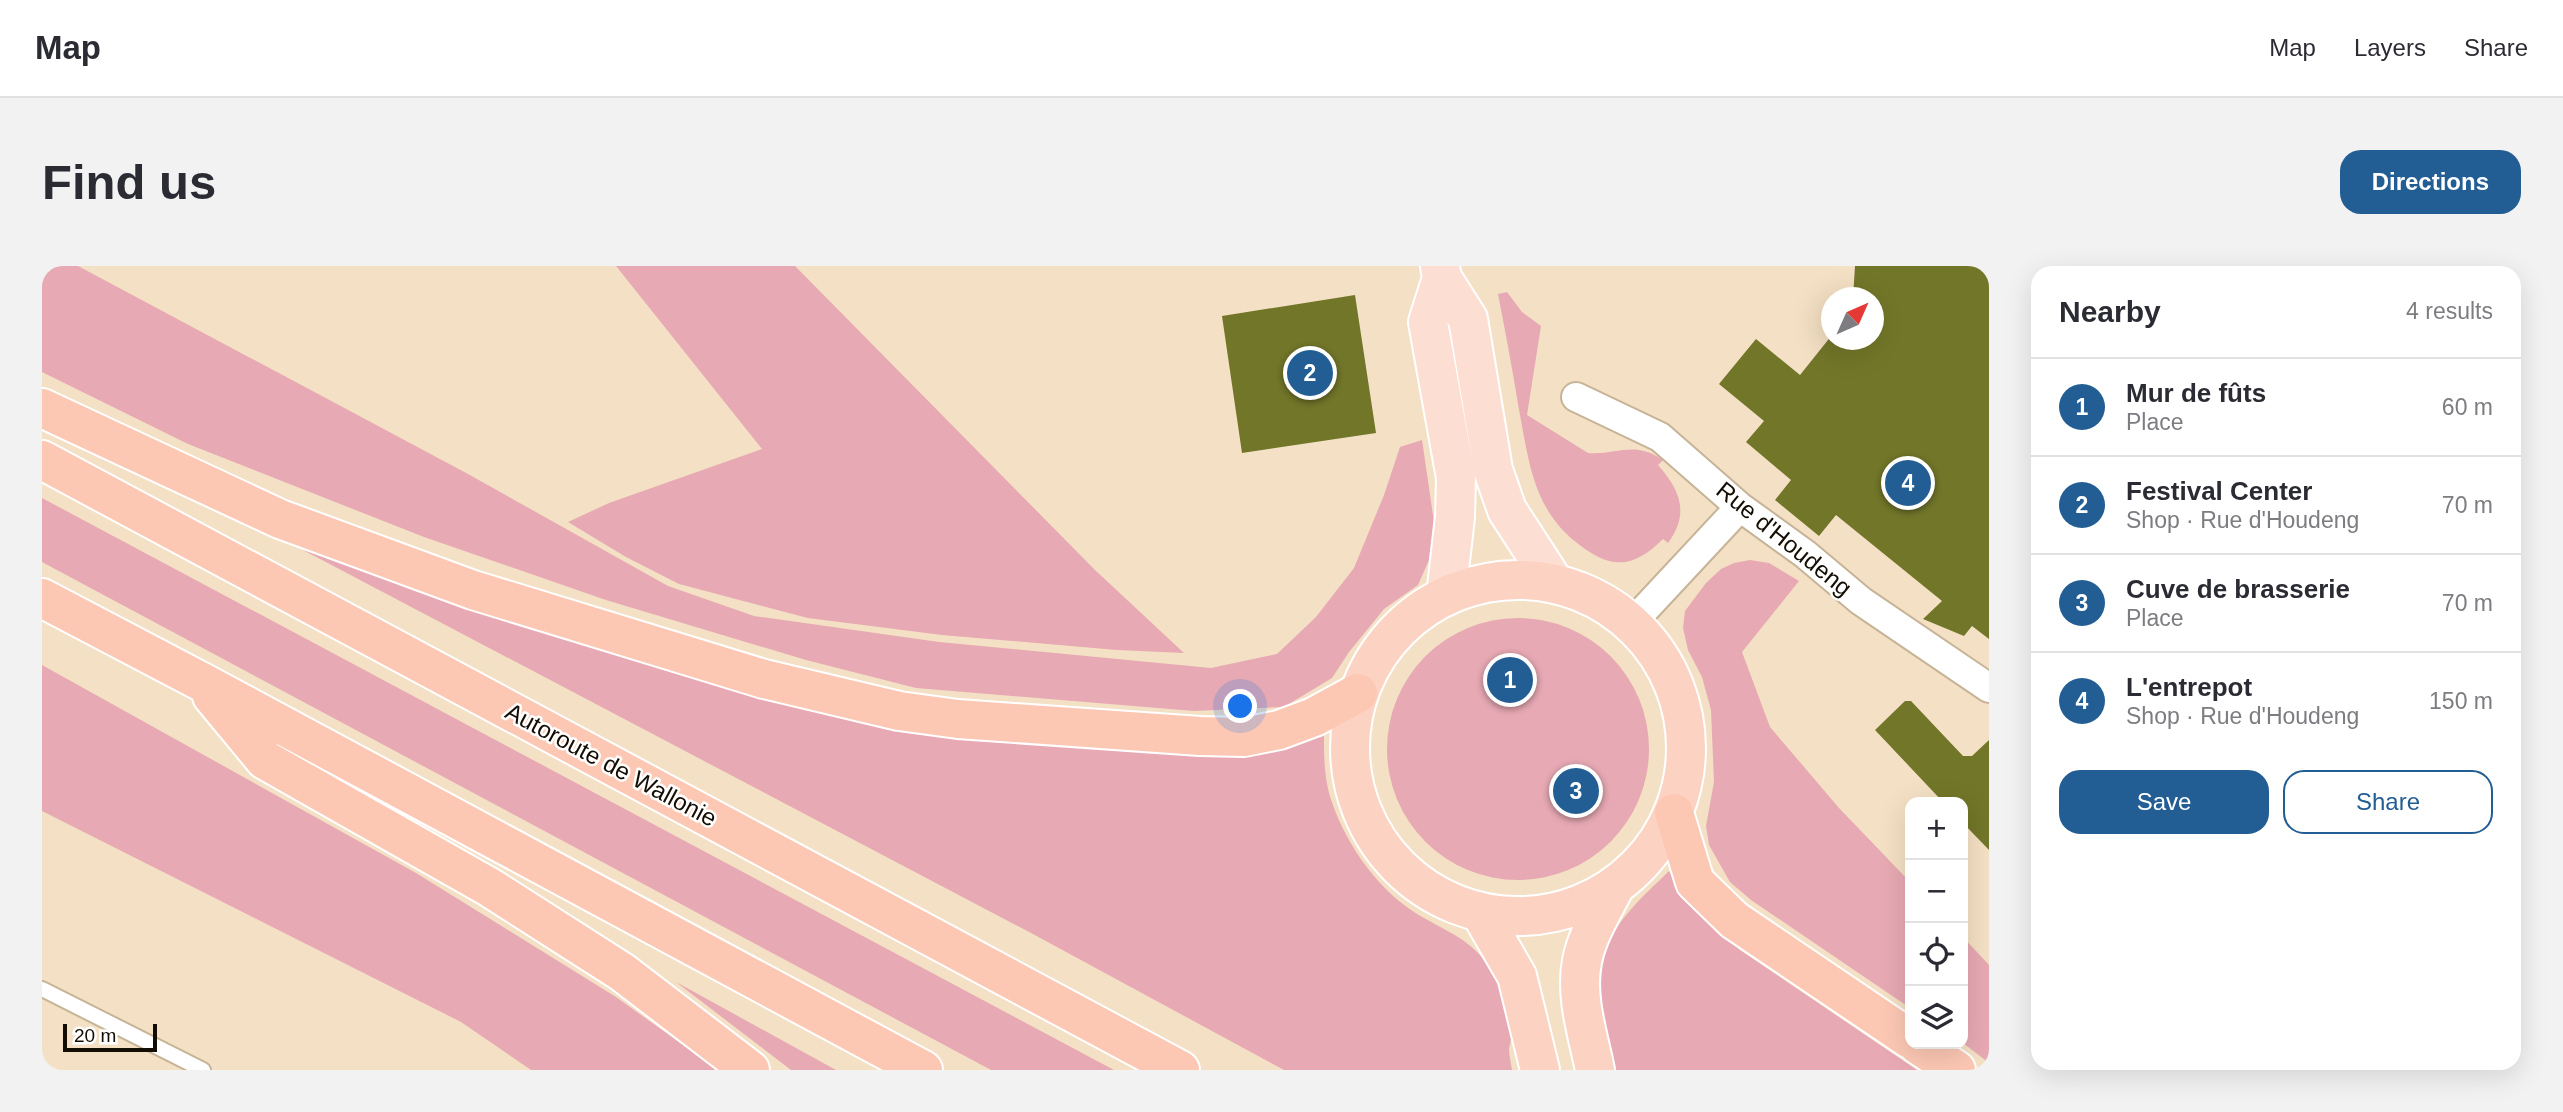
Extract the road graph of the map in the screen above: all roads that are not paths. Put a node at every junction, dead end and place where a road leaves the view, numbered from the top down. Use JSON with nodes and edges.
{"nodes":[{"id":1,"x":1441,"y":272,"type":"edge"},
{"id":2,"x":1576,"y":397,"type":"dead end"},
{"id":3,"x":42,"y":408,"type":"edge"},
{"id":4,"x":42,"y":460,"type":"edge"},
{"id":5,"x":1740,"y":507,"type":"junction"},
{"id":6,"x":1555,"y":584,"type":"junction"},
{"id":7,"x":1446,"y":596,"type":"junction"},
{"id":8,"x":42,"y":598,"type":"edge"},
{"id":9,"x":1631,"y":624,"type":"junction"},
{"id":10,"x":200,"y":681,"type":"junction"},
{"id":11,"x":1989,"y":688,"type":"edge"},
{"id":12,"x":1358,"y":693,"type":"junction"},
{"id":13,"x":1674,"y":813,"type":"junction"},
{"id":14,"x":1615,"y":886,"type":"junction"},
{"id":15,"x":1480,"y":912,"type":"junction"},
{"id":16,"x":42,"y":989,"type":"edge"},
{"id":17,"x":1905,"y":1036,"type":"edge"},
{"id":18,"x":1924,"y":1049,"type":"edge"},
{"id":19,"x":1540,"y":1069,"type":"edge"},
{"id":20,"x":203,"y":1070,"type":"edge"},
{"id":21,"x":750,"y":1070,"type":"edge"},
{"id":22,"x":923,"y":1070,"type":"edge"},
{"id":23,"x":1180,"y":1070,"type":"edge"},
{"id":24,"x":1595,"y":1070,"type":"edge"},
{"id":25,"x":1956,"y":1070,"type":"edge"}],
"edges":[{"from":1,"to":6,"type":"main road"},
{"from":1,"to":7,"type":"main road"},
{"from":2,"to":5,"type":"street","name":"Rue d'Houdeng"},
{"from":3,"to":12,"type":"highway"},
{"from":4,"to":23,"type":"highway","name":"Autoroute de Wallonie"},
{"from":5,"to":9,"type":"street"},
{"from":5,"to":11,"type":"street","name":"Rue d'Houdeng"},
{"from":6,"to":7,"type":"highway"},
{"from":6,"to":9,"type":"highway"},
{"from":7,"to":12,"type":"highway"},
{"from":8,"to":10,"type":"highway"},
{"from":9,"to":13,"type":"highway"},
{"from":10,"to":21,"type":"highway"},
{"from":10,"to":22,"type":"highway"},
{"from":12,"to":15,"type":"highway"},
{"from":13,"to":14,"type":"highway"},
{"from":13,"to":17,"type":"highway"},
{"from":14,"to":15,"type":"highway"},
{"from":14,"to":24,"type":"highway"},
{"from":15,"to":19,"type":"highway"},
{"from":16,"to":20,"type":"lane"},
{"from":18,"to":25,"type":"highway"}]}
